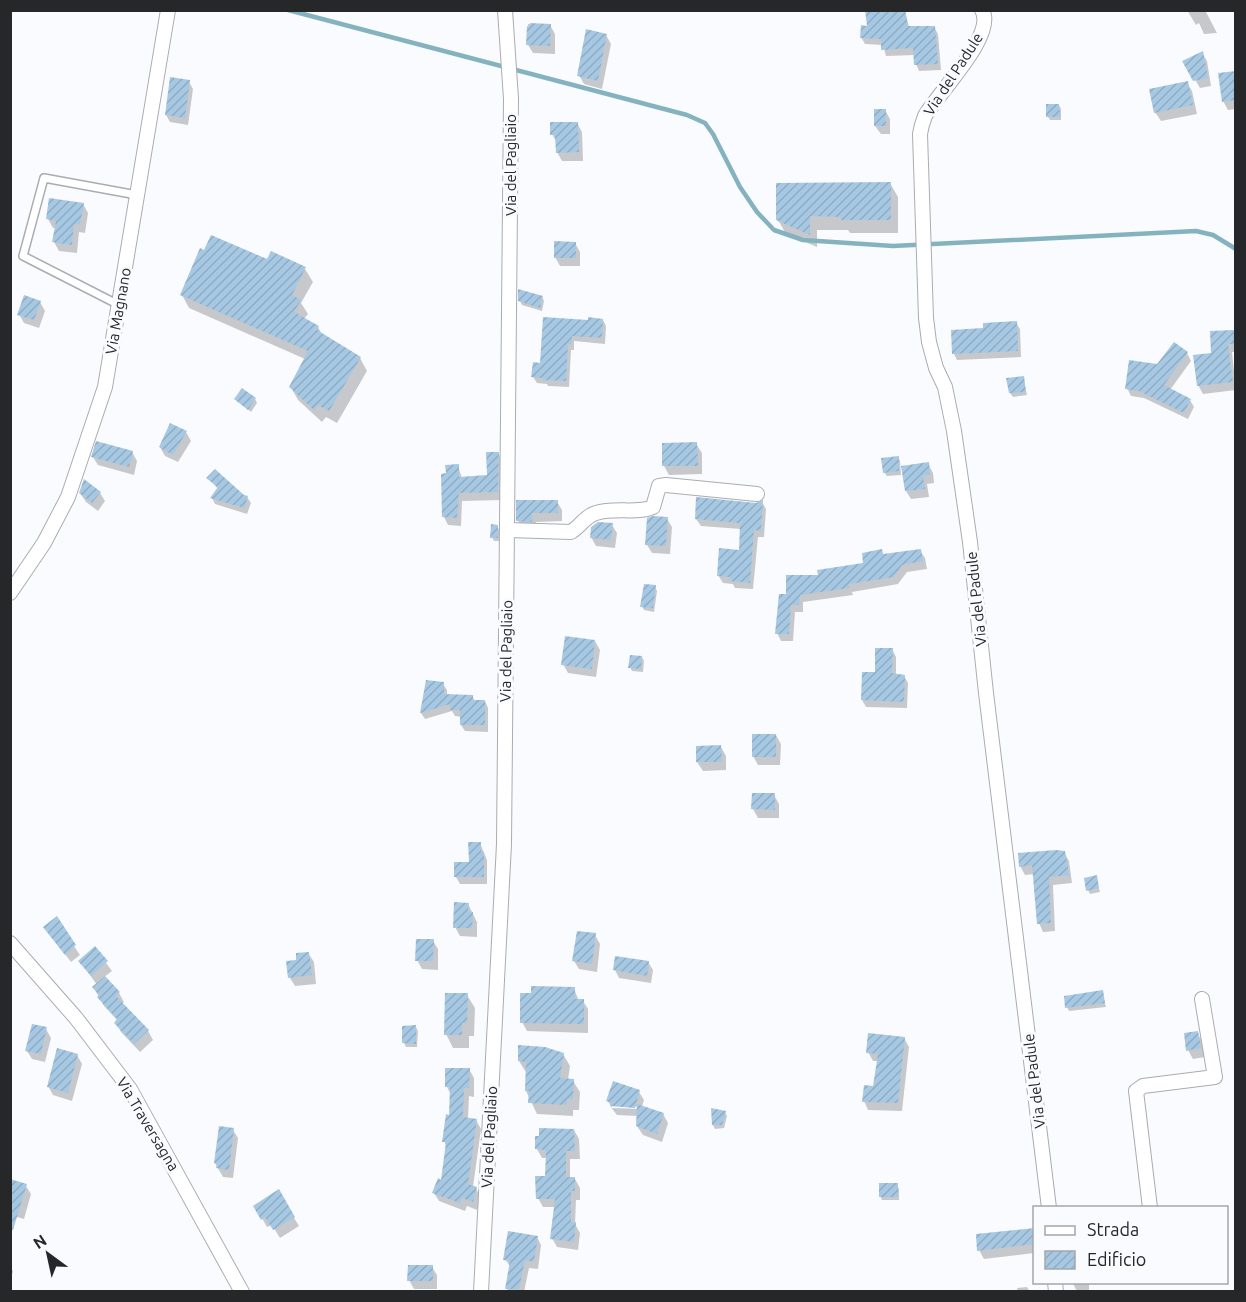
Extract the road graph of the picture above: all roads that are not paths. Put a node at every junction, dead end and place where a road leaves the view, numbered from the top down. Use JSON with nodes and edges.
{"nodes":[{"id":1,"x":168,"y":10,"type":"edge"},
{"id":2,"x":505,"y":10,"type":"edge"},
{"id":3,"x":982,"y":10,"type":"edge"},
{"id":4,"x":137,"y":195,"type":"junction"},
{"id":5,"x":119,"y":305,"type":"junction"},
{"id":6,"x":757,"y":494,"type":"dead end"},
{"id":7,"x":507,"y":530,"type":"junction"},
{"id":8,"x":10,"y":593,"type":"edge"},
{"id":9,"x":10,"y":943,"type":"edge"},
{"id":10,"x":1202,"y":999,"type":"dead end"},
{"id":11,"x":1049,"y":1206,"type":"edge"},
{"id":12,"x":1150,"y":1206,"type":"edge"},
{"id":13,"x":242,"y":1292,"type":"edge"},
{"id":14,"x":481,"y":1292,"type":"edge"}],
"edges":[{"from":1,"to":4,"type":"street","name":"Via Magnano"},
{"from":2,"to":7,"type":"street","name":"Via del Pagliaio"},
{"from":3,"to":11,"type":"street","name":"Via del Padule"},
{"from":4,"to":5,"type":"street","name":"Via Magnano"},
{"from":4,"to":5,"type":"lane"},
{"from":5,"to":8,"type":"street","name":"Via Magnano"},
{"from":6,"to":7,"type":"street"},
{"from":7,"to":14,"type":"street","name":"Via del Pagliaio"},
{"from":9,"to":13,"type":"street","name":"Via Traversagna"},
{"from":10,"to":12,"type":"street"}]}
